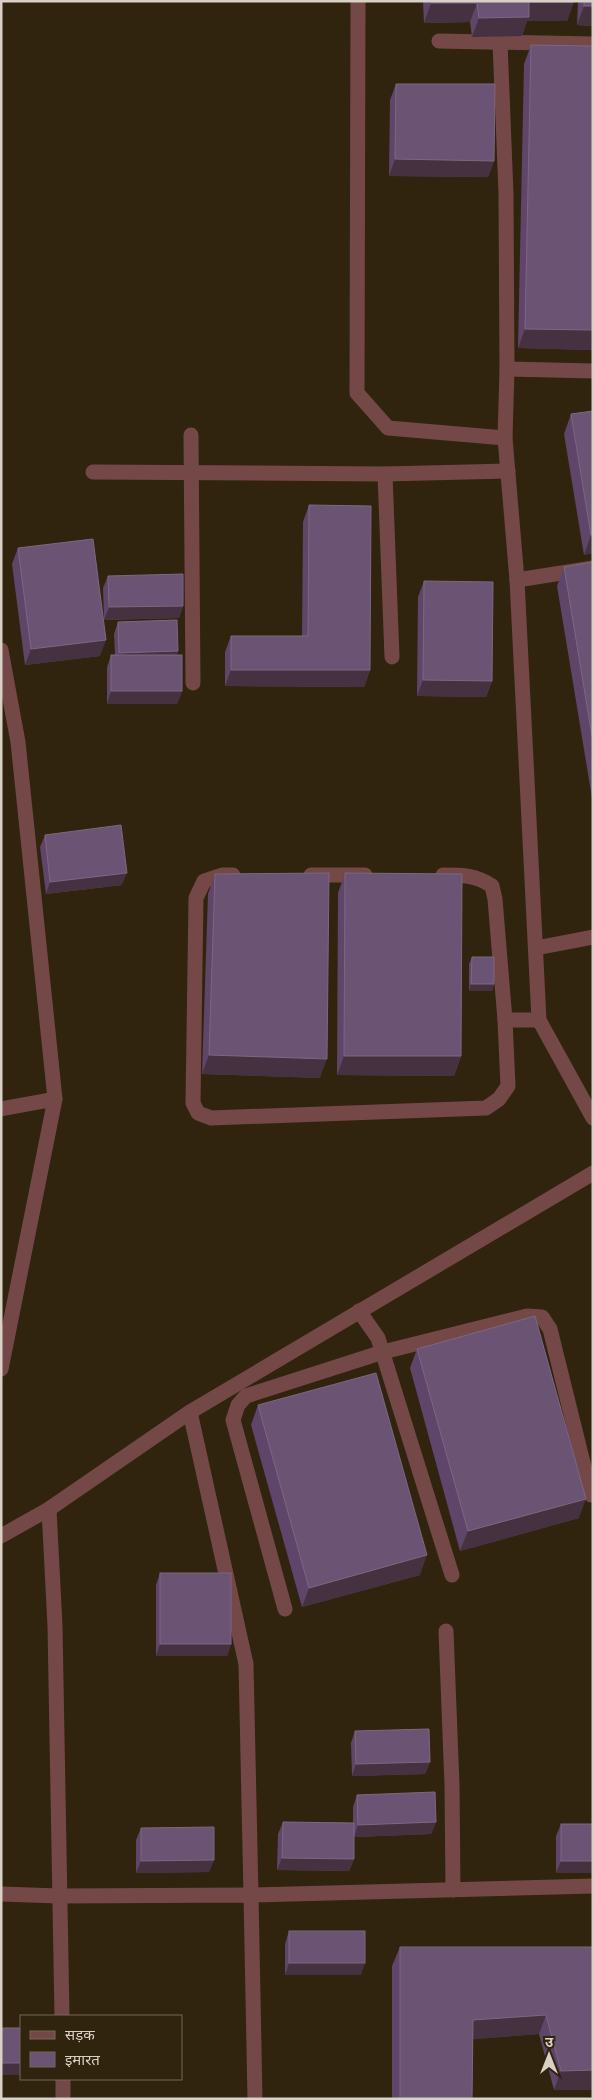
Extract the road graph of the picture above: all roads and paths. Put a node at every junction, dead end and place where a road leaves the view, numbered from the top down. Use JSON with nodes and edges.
{"nodes":[{"id":1,"x":358,"y":1,"type":"edge"},
{"id":2,"x":439,"y":41,"type":"dead end"},
{"id":3,"x":500,"y":42,"type":"junction"},
{"id":4,"x":593,"y":44,"type":"edge"},
{"id":5,"x":507,"y":370,"type":"junction"},
{"id":6,"x":593,"y":371,"type":"edge"},
{"id":7,"x":191,"y":435,"type":"dead end"},
{"id":8,"x":505,"y":438,"type":"junction"},
{"id":9,"x":508,"y":471,"type":"junction"},
{"id":10,"x":92,"y":472,"type":"dead end"},
{"id":11,"x":191,"y":472,"type":"junction"},
{"id":12,"x":385,"y":474,"type":"junction"},
{"id":13,"x":593,"y":568,"type":"edge"},
{"id":14,"x":517,"y":580,"type":"junction"},
{"id":15,"x":1,"y":650,"type":"edge"},
{"id":16,"x":392,"y":656,"type":"dead end"},
{"id":17,"x":193,"y":683,"type":"dead end"},
{"id":18,"x":252,"y":875,"type":"edge"},
{"id":19,"x":301,"y":875,"type":"edge"},
{"id":20,"x":379,"y":875,"type":"edge"},
{"id":21,"x":428,"y":875,"type":"edge"},
{"id":22,"x":593,"y":937,"type":"edge"},
{"id":23,"x":536,"y":948,"type":"junction"},
{"id":24,"x":505,"y":1020,"type":"junction"},
{"id":25,"x":539,"y":1020,"type":"junction"},
{"id":26,"x":55,"y":1099,"type":"junction"},
{"id":27,"x":1,"y":1109,"type":"edge"},
{"id":28,"x":593,"y":1118,"type":"edge"},
{"id":29,"x":593,"y":1173,"type":"edge"},
{"id":30,"x":359,"y":1311,"type":"junction"},
{"id":31,"x":383,"y":1352,"type":"junction"},
{"id":32,"x":1,"y":1369,"type":"edge"},
{"id":33,"x":190,"y":1412,"type":"junction"},
{"id":34,"x":591,"y":1495,"type":"dead end"},
{"id":35,"x":49,"y":1509,"type":"junction"},
{"id":36,"x":1,"y":1536,"type":"edge"},
{"id":37,"x":452,"y":1575,"type":"dead end"},
{"id":38,"x":284,"y":1609,"type":"dead end"},
{"id":39,"x":446,"y":1631,"type":"dead end"},
{"id":40,"x":593,"y":1886,"type":"edge"},
{"id":41,"x":453,"y":1890,"type":"junction"},
{"id":42,"x":1,"y":1894,"type":"edge"},
{"id":43,"x":251,"y":1895,"type":"junction"},
{"id":44,"x":59,"y":1896,"type":"junction"},
{"id":45,"x":62,"y":2015,"type":"edge"},
{"id":46,"x":63,"y":2080,"type":"edge"},
{"id":47,"x":63,"y":2099,"type":"edge"},
{"id":48,"x":255,"y":2099,"type":"edge"}],
"edges":[{"from":1,"to":8,"type":"street"},
{"from":2,"to":3,"type":"street"},
{"from":3,"to":4,"type":"street"},
{"from":3,"to":5,"type":"street"},
{"from":5,"to":6,"type":"street"},
{"from":5,"to":8,"type":"street"},
{"from":7,"to":11,"type":"street"},
{"from":8,"to":9,"type":"street"},
{"from":9,"to":12,"type":"street"},
{"from":9,"to":14,"type":"street"},
{"from":10,"to":11,"type":"street"},
{"from":11,"to":12,"type":"street"},
{"from":11,"to":17,"type":"street"},
{"from":12,"to":16,"type":"street"},
{"from":13,"to":14,"type":"street"},
{"from":14,"to":23,"type":"street"},
{"from":15,"to":26,"type":"street"},
{"from":18,"to":24,"type":"street"},
{"from":19,"to":20,"type":"street"},
{"from":21,"to":24,"type":"street"},
{"from":22,"to":23,"type":"street"},
{"from":23,"to":25,"type":"street"},
{"from":24,"to":25,"type":"street"},
{"from":25,"to":28,"type":"street"},
{"from":26,"to":27,"type":"street"},
{"from":26,"to":32,"type":"street"},
{"from":29,"to":30,"type":"street"},
{"from":30,"to":31,"type":"street"},
{"from":30,"to":33,"type":"street"},
{"from":31,"to":34,"type":"street"},
{"from":31,"to":37,"type":"street"},
{"from":31,"to":38,"type":"street"},
{"from":33,"to":35,"type":"street"},
{"from":33,"to":43,"type":"street"},
{"from":35,"to":36,"type":"street"},
{"from":35,"to":44,"type":"street"},
{"from":39,"to":41,"type":"street"},
{"from":40,"to":41,"type":"street"},
{"from":41,"to":43,"type":"street"},
{"from":42,"to":44,"type":"street"},
{"from":43,"to":44,"type":"street"},
{"from":43,"to":48,"type":"street"},
{"from":44,"to":45,"type":"street"},
{"from":46,"to":47,"type":"street"}]}
